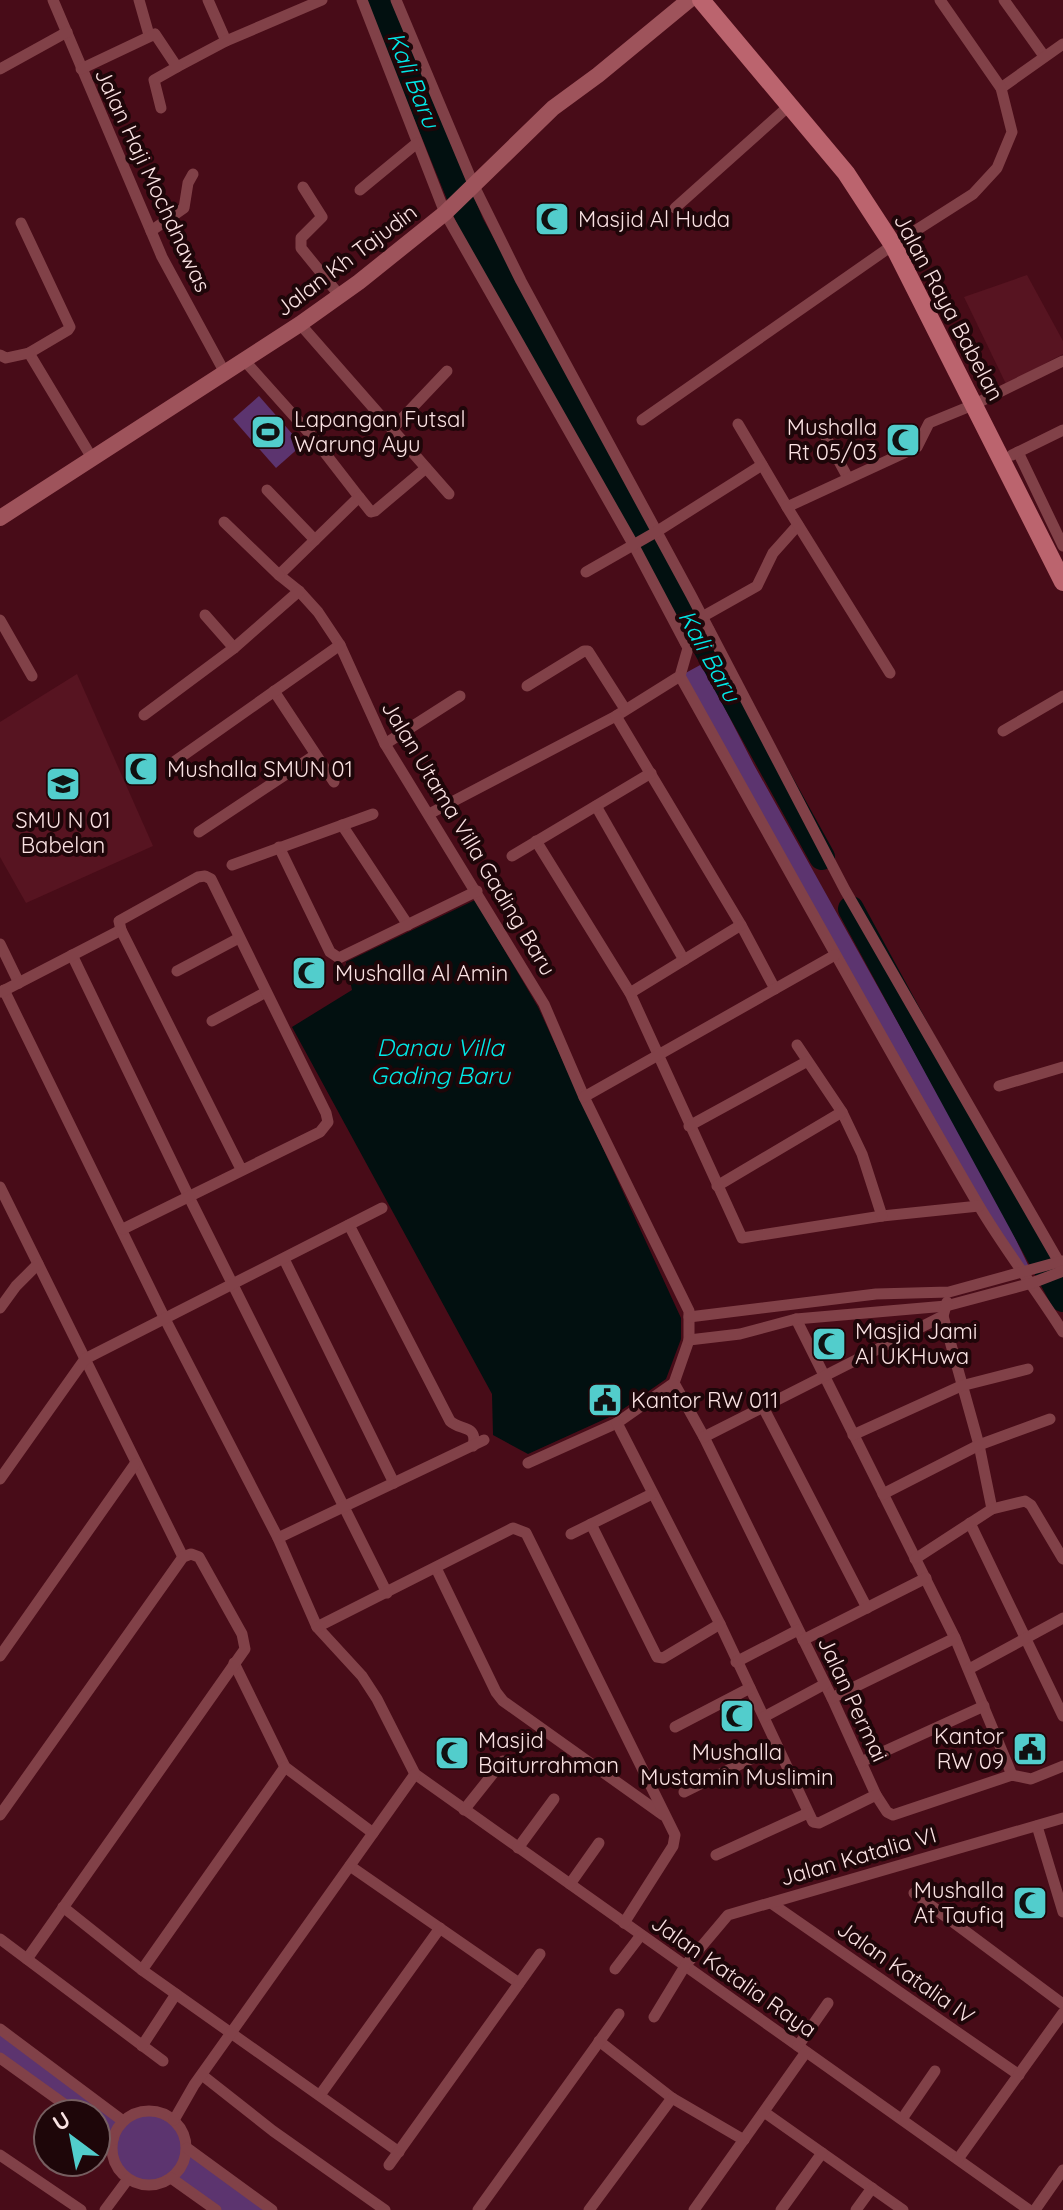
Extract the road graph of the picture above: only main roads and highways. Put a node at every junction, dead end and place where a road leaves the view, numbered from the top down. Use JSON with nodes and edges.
{"nodes":[{"id":1,"x":699,"y":0,"type":"edge"},
{"id":2,"x":1063,"y":582,"type":"edge"}],
"edges":[{"from":1,"to":2,"type":"main road","name":"Jalan Raya Babelan"}]}
